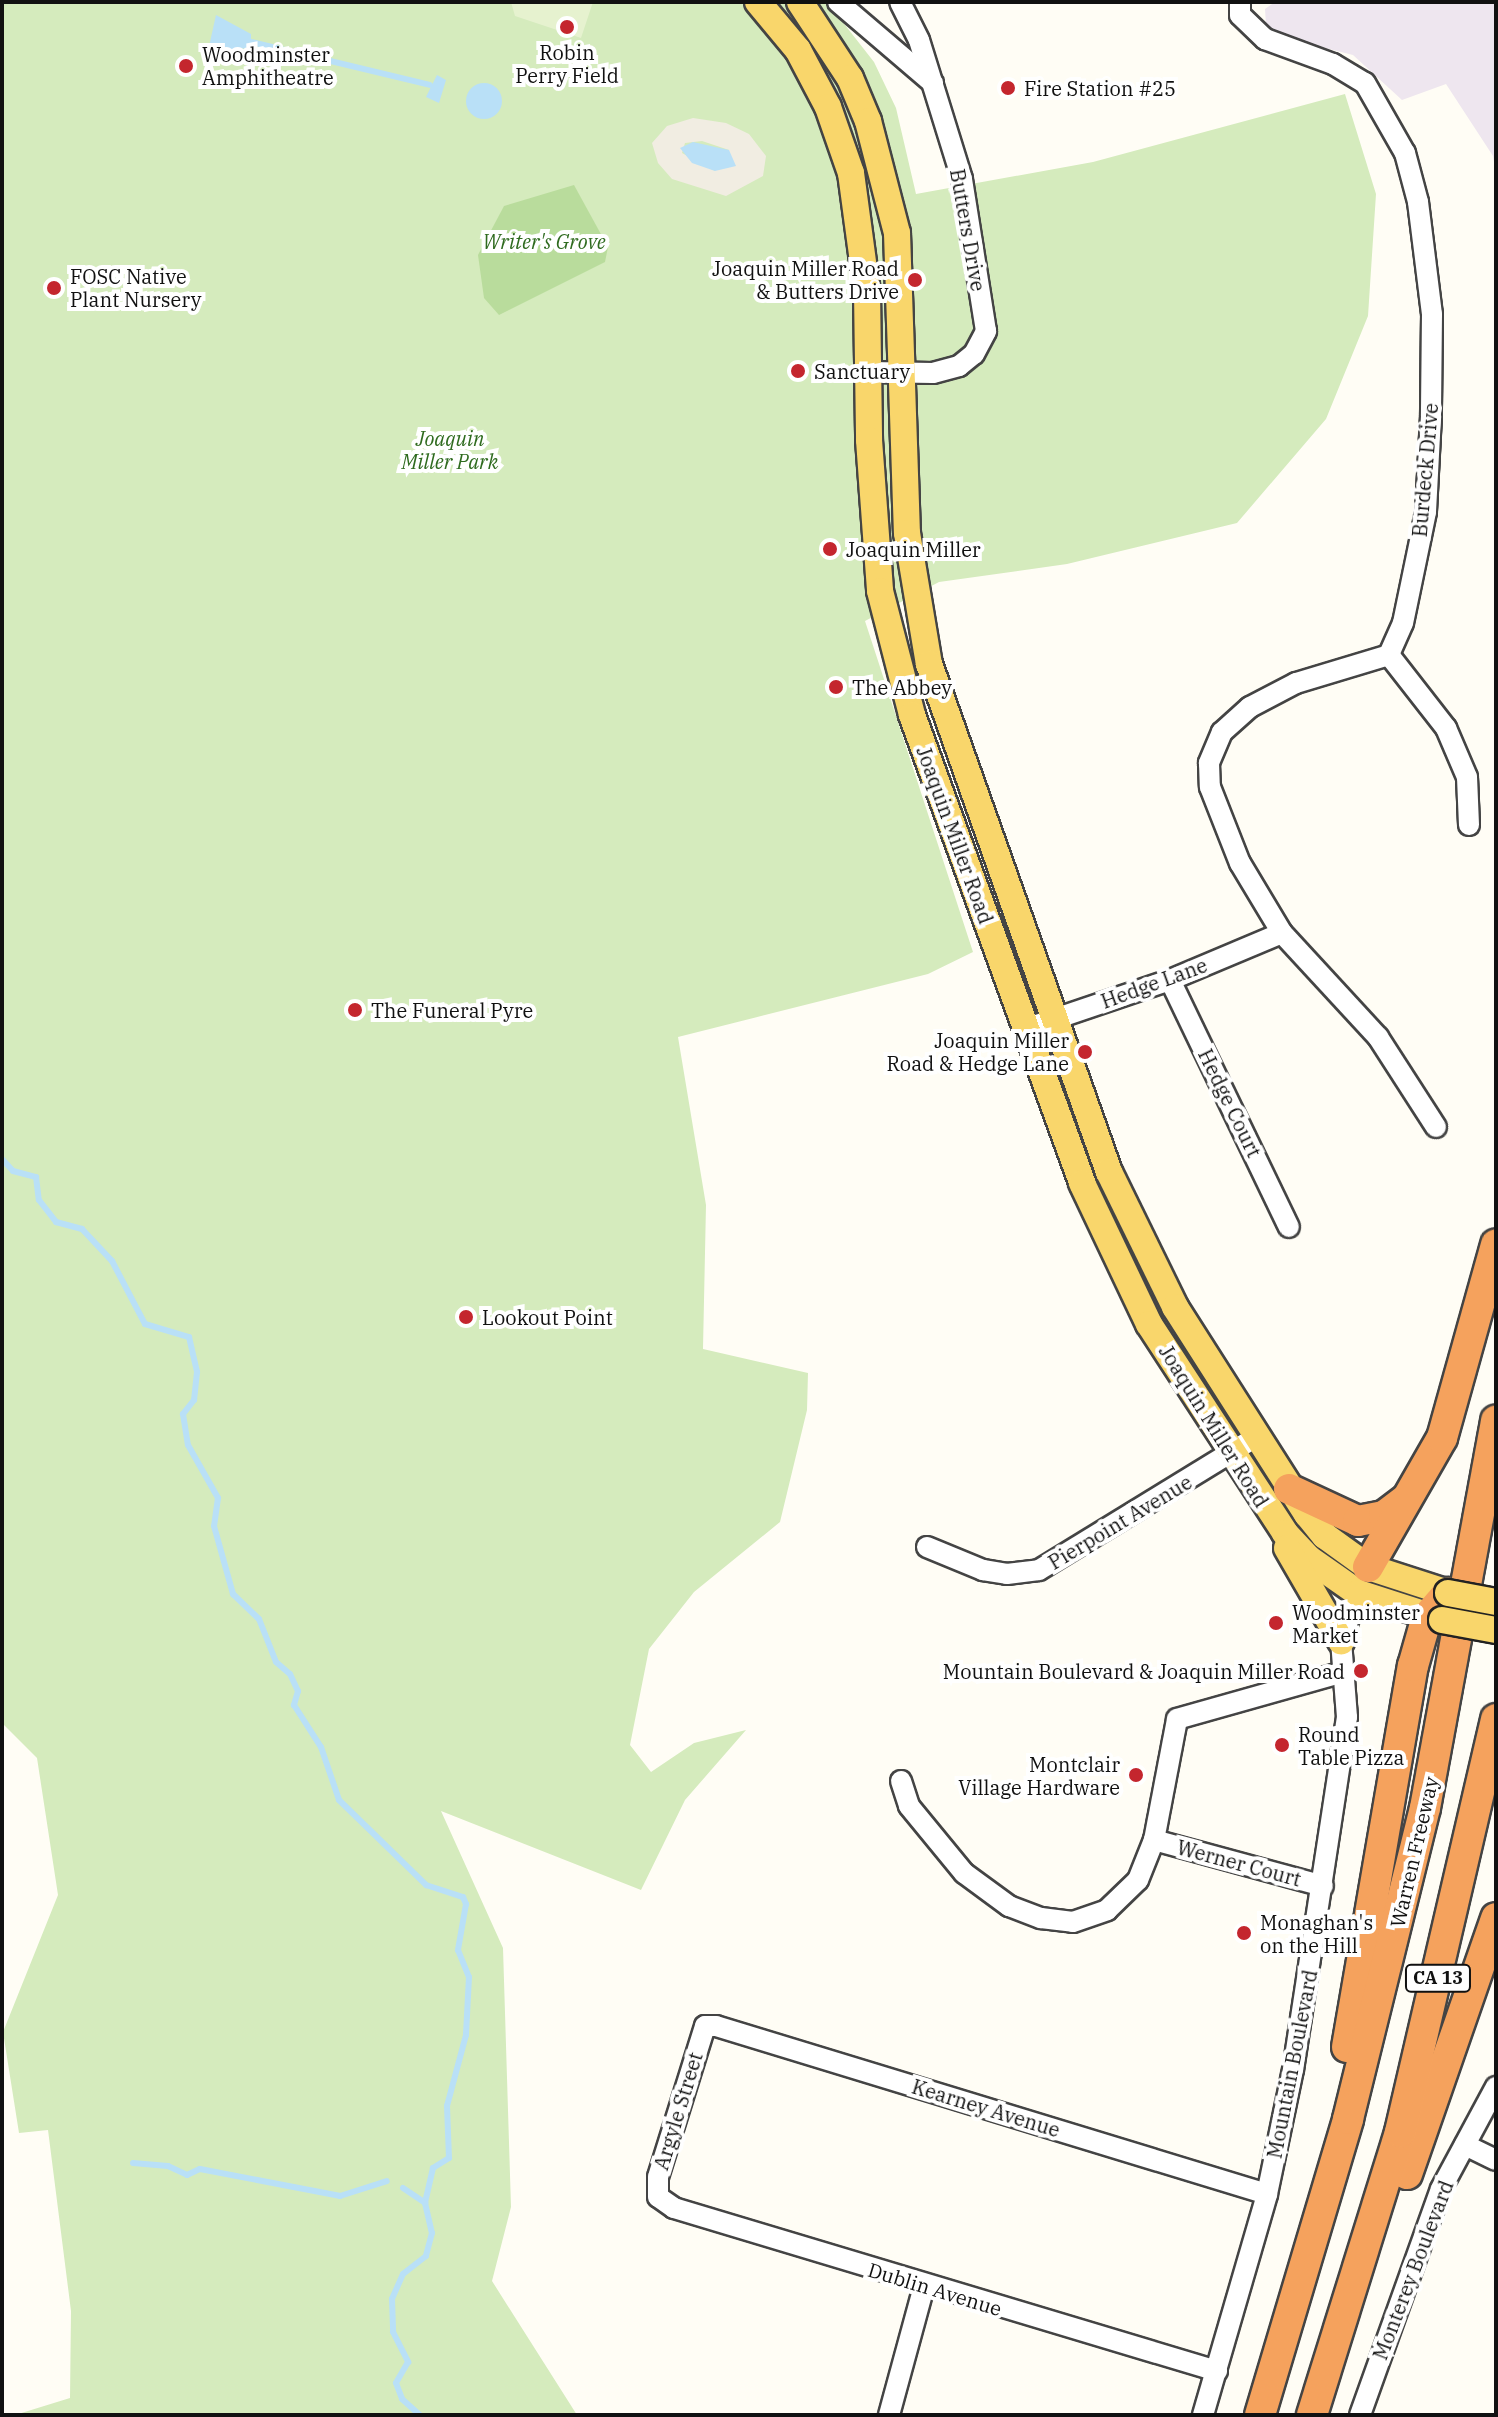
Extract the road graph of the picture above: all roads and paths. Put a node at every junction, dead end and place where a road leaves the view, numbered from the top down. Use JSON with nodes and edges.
{"nodes":[{"id":1,"x":758,"y":2,"type":"edge"},
{"id":2,"x":800,"y":2,"type":"edge"},
{"id":3,"x":838,"y":2,"type":"edge"},
{"id":4,"x":900,"y":2,"type":"edge"},
{"id":5,"x":1240,"y":2,"type":"edge"},
{"id":6,"x":933,"y":83,"type":"junction"},
{"id":7,"x":869,"y":372,"type":"junction"},
{"id":8,"x":899,"y":372,"type":"junction"},
{"id":9,"x":1389,"y":655,"type":"junction"},
{"id":10,"x":1469,"y":825,"type":"dead end"},
{"id":11,"x":1282,"y":933,"type":"junction"},
{"id":12,"x":1170,"y":980,"type":"junction"},
{"id":13,"x":1053,"y":1019,"type":"junction"},
{"id":14,"x":1025,"y":1029,"type":"junction"},
{"id":15,"x":1436,"y":1127,"type":"dead end"},
{"id":16,"x":1289,"y":1227,"type":"dead end"},
{"id":17,"x":1496,"y":1244,"type":"edge"},
{"id":18,"x":1496,"y":1420,"type":"edge"},
{"id":19,"x":1258,"y":1436,"type":"junction"},
{"id":20,"x":1231,"y":1455,"type":"junction"},
{"id":21,"x":1421,"y":1480,"type":"junction"},
{"id":22,"x":1289,"y":1489,"type":"junction"},
{"id":23,"x":1262,"y":1503,"type":"junction"},
{"id":24,"x":927,"y":1547,"type":"dead end"},
{"id":25,"x":1363,"y":1580,"type":"junction"},
{"id":26,"x":1496,"y":1602,"type":"edge"},
{"id":27,"x":1439,"y":1610,"type":"junction"},
{"id":28,"x":1496,"y":1630,"type":"edge"},
{"id":29,"x":1341,"y":1641,"type":"junction"},
{"id":30,"x":1340,"y":1673,"type":"junction"},
{"id":31,"x":1496,"y":1719,"type":"edge"},
{"id":32,"x":901,"y":1781,"type":"dead end"},
{"id":33,"x":1154,"y":1840,"type":"junction"},
{"id":34,"x":1323,"y":1886,"type":"junction"},
{"id":35,"x":1496,"y":1918,"type":"edge"},
{"id":36,"x":705,"y":2026,"type":"joint"},
{"id":37,"x":1496,"y":2087,"type":"edge"},
{"id":38,"x":1465,"y":2145,"type":"junction"},
{"id":39,"x":1496,"y":2160,"type":"edge"},
{"id":40,"x":1267,"y":2194,"type":"junction"},
{"id":41,"x":658,"y":2197,"type":"joint"},
{"id":42,"x":1372,"y":2235,"type":"junction"},
{"id":43,"x":1303,"y":2277,"type":"junction"},
{"id":44,"x":924,"y":2286,"type":"junction"},
{"id":45,"x":1217,"y":2371,"type":"junction"},
{"id":46,"x":889,"y":2415,"type":"edge"},
{"id":47,"x":1203,"y":2415,"type":"edge"},
{"id":48,"x":1260,"y":2415,"type":"edge"},
{"id":49,"x":1312,"y":2415,"type":"edge"},
{"id":50,"x":1360,"y":2415,"type":"edge"}],
"edges":[{"from":1,"to":7,"type":"main road","name":"Joaquin Miller Road"},
{"from":2,"to":8,"type":"main road","name":"Joaquin Miller Road"},
{"from":3,"to":6,"type":"street"},
{"from":4,"to":6,"type":"street","name":"Butters Drive"},
{"from":5,"to":9,"type":"street","name":"Burdeck Drive"},
{"from":6,"to":8,"type":"street","name":"Butters Drive"},
{"from":7,"to":8,"type":"street","name":"Butters Drive"},
{"from":7,"to":14,"type":"main road","name":"Joaquin Miller Road"},
{"from":8,"to":13,"type":"main road","name":"Joaquin Miller Road"},
{"from":9,"to":10,"type":"street"},
{"from":9,"to":11,"type":"street"},
{"from":11,"to":12,"type":"street","name":"Hedge Lane"},
{"from":11,"to":15,"type":"street"},
{"from":12,"to":13,"type":"street","name":"Hedge Lane"},
{"from":12,"to":16,"type":"street","name":"Hedge Court"},
{"from":13,"to":14,"type":"street","name":"Hedge Lane"},
{"from":13,"to":19,"type":"main road","name":"Joaquin Miller Road"},
{"from":14,"to":20,"type":"main road","name":"Joaquin Miller Road"},
{"from":17,"to":21,"type":"highway"},
{"from":18,"to":43,"type":"highway","name":"Warren Freeway","number":"CA 13"},
{"from":19,"to":20,"type":"street","name":"Pierpoint Avenue"},
{"from":19,"to":22,"type":"main road","name":"Joaquin Miller Road"},
{"from":20,"to":23,"type":"main road","name":"Joaquin Miller Road"},
{"from":20,"to":24,"type":"street","name":"Pierpoint Avenue"},
{"from":21,"to":22,"type":"highway"},
{"from":21,"to":25,"type":"highway"},
{"from":22,"to":25,"type":"main road","name":"Joaquin Miller Road"},
{"from":23,"to":25,"type":"main road","name":"Joaquin Miller Road"},
{"from":23,"to":29,"type":"main road"},
{"from":25,"to":27,"type":"main road"},
{"from":25,"to":29,"type":"street","name":"Mountain Boulevard"},
{"from":26,"to":27,"type":"main road","bridge":true},
{"from":27,"to":28,"type":"main road","bridge":true},
{"from":27,"to":43,"type":"highway"},
{"from":29,"to":30,"type":"street","name":"Mountain Boulevard"},
{"from":30,"to":33,"type":"street"},
{"from":30,"to":34,"type":"street","name":"Mountain Boulevard"},
{"from":31,"to":42,"type":"highway","number":"CA 13"},
{"from":32,"to":33,"type":"street"},
{"from":33,"to":34,"type":"street","name":"Werner Court"},
{"from":34,"to":40,"type":"street","name":"Mountain Boulevard"},
{"from":35,"to":42,"type":"highway"},
{"from":36,"to":40,"type":"street","name":"Kearney Avenue"},
{"from":36,"to":41,"type":"street","name":"Argyle Street"},
{"from":37,"to":38,"type":"street","name":"Monterey Boulevard"},
{"from":38,"to":39,"type":"street"},
{"from":38,"to":50,"type":"street","name":"Monterey Boulevard"},
{"from":40,"to":45,"type":"street","name":"Mountain Boulevard"},
{"from":41,"to":44,"type":"street","name":"Dublin Avenue"},
{"from":42,"to":49,"type":"highway","number":"CA 13"},
{"from":43,"to":48,"type":"highway","name":"Warren Freeway","number":"CA 13"},
{"from":44,"to":45,"type":"street","name":"Dublin Avenue"},
{"from":44,"to":46,"type":"street"},
{"from":45,"to":47,"type":"street","name":"Mountain Boulevard"}]}
